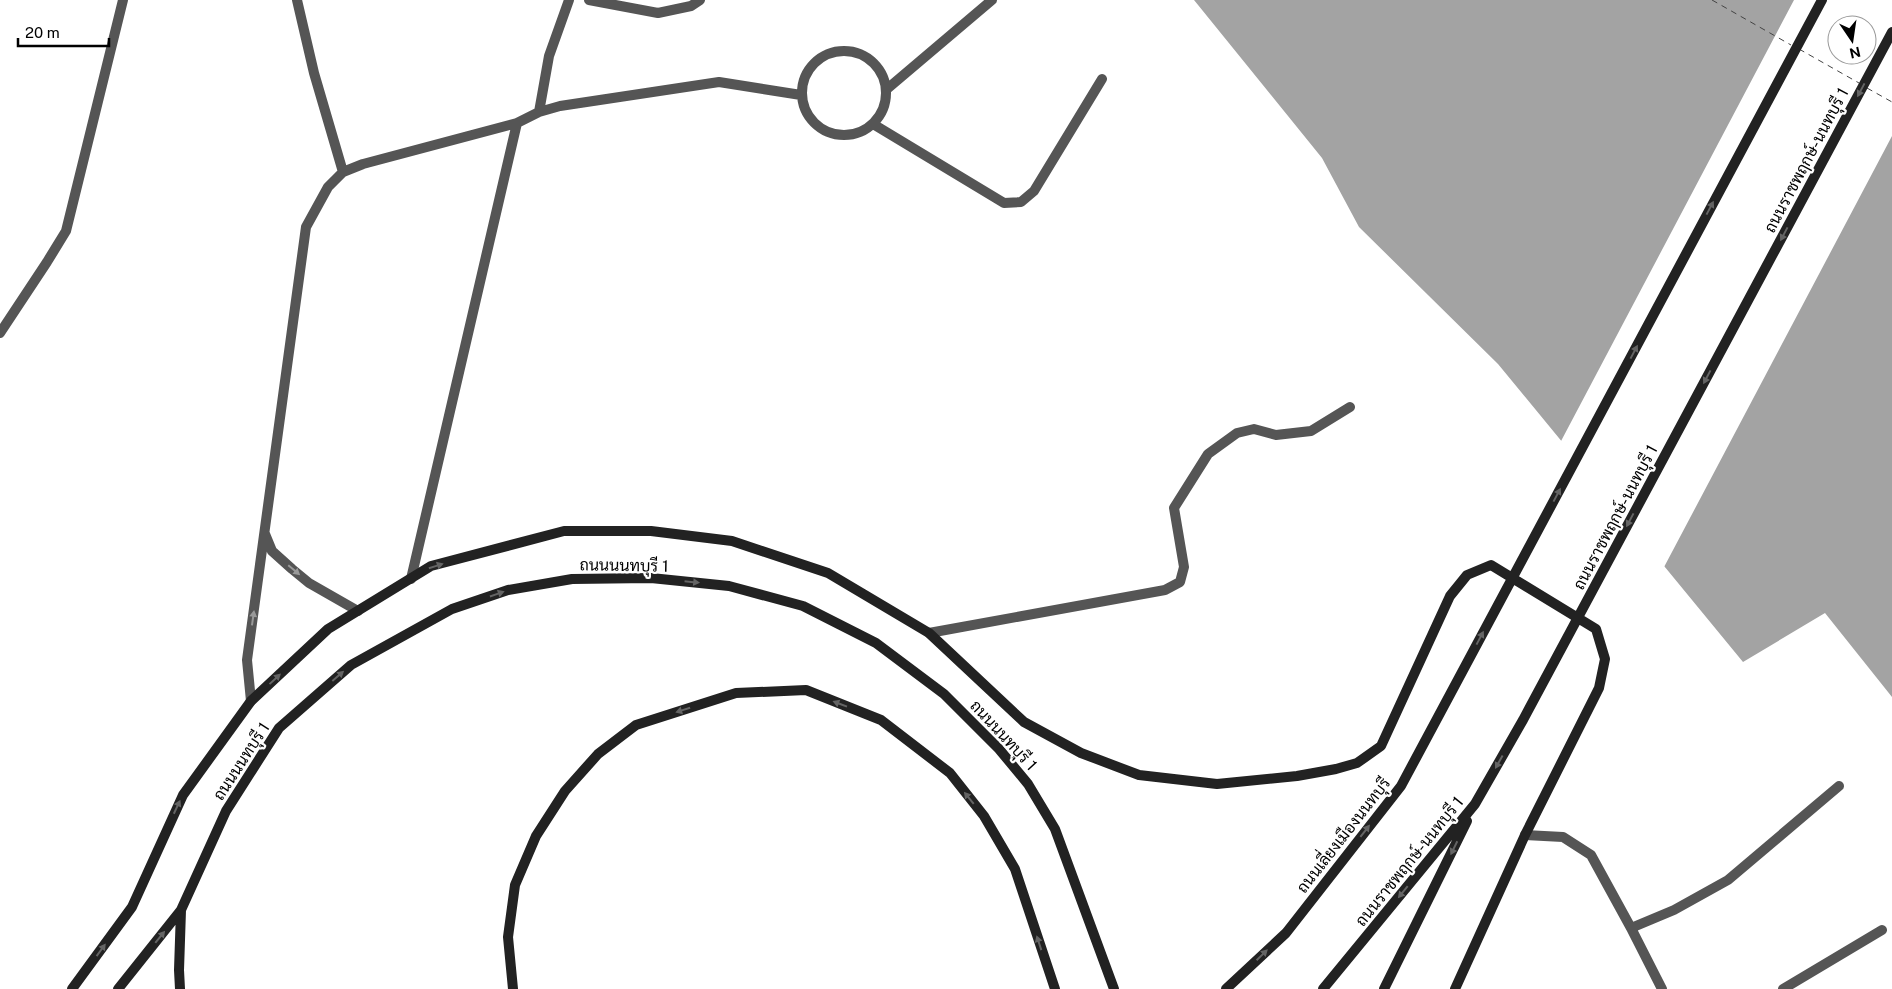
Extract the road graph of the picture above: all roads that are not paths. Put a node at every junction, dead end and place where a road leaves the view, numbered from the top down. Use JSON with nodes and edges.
{"nodes":[{"id":1,"x":123,"y":0,"type":"edge"},
{"id":2,"x":297,"y":0,"type":"edge"},
{"id":3,"x":569,"y":0,"type":"edge"},
{"id":4,"x":589,"y":0,"type":"edge"},
{"id":5,"x":700,"y":0,"type":"edge"},
{"id":6,"x":992,"y":0,"type":"edge"},
{"id":7,"x":1822,"y":0,"type":"edge"},
{"id":8,"x":1892,"y":32,"type":"edge"},
{"id":9,"x":1102,"y":79,"type":"dead end"},
{"id":10,"x":887,"y":89,"type":"junction"},
{"id":11,"x":801,"y":95,"type":"junction"},
{"id":12,"x":539,"y":112,"type":"junction"},
{"id":13,"x":517,"y":123,"type":"junction"},
{"id":14,"x":873,"y":124,"type":"junction"},
{"id":15,"x":343,"y":172,"type":"junction"},
{"id":16,"x":0,"y":333,"type":"edge"},
{"id":17,"x":1350,"y":407,"type":"dead end"},
{"id":18,"x":265,"y":533,"type":"junction"},
{"id":19,"x":411,"y":579,"type":"junction"},
{"id":20,"x":358,"y":611,"type":"junction"},
{"id":21,"x":929,"y":633,"type":"junction"},
{"id":22,"x":251,"y":701,"type":"junction"},
{"id":23,"x":1839,"y":786,"type":"dead end"},
{"id":24,"x":1476,"y":804,"type":"junction"},
{"id":25,"x":1525,"y":835,"type":"junction"},
{"id":26,"x":181,"y":910,"type":"junction"},
{"id":27,"x":1631,"y":928,"type":"junction"},
{"id":28,"x":1882,"y":930,"type":"dead end"},
{"id":29,"x":72,"y":989,"type":"edge"},
{"id":30,"x":118,"y":989,"type":"edge"},
{"id":31,"x":180,"y":989,"type":"edge"},
{"id":32,"x":513,"y":989,"type":"edge"},
{"id":33,"x":1055,"y":989,"type":"edge"},
{"id":34,"x":1114,"y":989,"type":"edge"},
{"id":35,"x":1226,"y":989,"type":"edge"},
{"id":36,"x":1323,"y":989,"type":"edge"},
{"id":37,"x":1384,"y":989,"type":"edge"},
{"id":38,"x":1455,"y":989,"type":"edge"},
{"id":39,"x":1662,"y":989,"type":"edge"},
{"id":40,"x":1783,"y":989,"type":"edge"}],
"edges":[{"from":1,"to":16,"type":"street"},
{"from":2,"to":15,"type":"street"},
{"from":3,"to":12,"type":"street"},
{"from":4,"to":5,"type":"street"},
{"from":6,"to":10,"type":"street"},
{"from":35,"to":7,"type":"main road","name":"ถนนเลี่ยงเมืองนนทบุรี","one_way":true},
{"from":8,"to":24,"type":"main road","name":"ถนนราชพฤกษ์-นนทบุรี 1","one_way":true},
{"from":9,"to":14,"type":"street"},
{"from":10,"to":11,"type":"street"},
{"from":10,"to":14,"type":"street"},
{"from":11,"to":12,"type":"street"},
{"from":11,"to":14,"type":"street"},
{"from":12,"to":13,"type":"street"},
{"from":13,"to":15,"type":"street"},
{"from":13,"to":19,"type":"street"},
{"from":15,"to":18,"type":"street"},
{"from":17,"to":21,"type":"street"},
{"from":18,"to":20,"type":"street","one_way":true},
{"from":22,"to":18,"type":"street","one_way":true},
{"from":19,"to":20,"type":"main road"},
{"from":19,"to":21,"type":"main road","one_way":true},
{"from":22,"to":20,"type":"main road","one_way":true},
{"from":21,"to":25,"type":"main road"},
{"from":29,"to":22,"type":"main road","one_way":true},
{"from":23,"to":27,"type":"street"},
{"from":24,"to":36,"type":"main road","name":"ถนนราชพฤกษ์-นนทบุรี 1","one_way":true},
{"from":24,"to":37,"type":"main road","one_way":true},
{"from":25,"to":27,"type":"street"},
{"from":25,"to":38,"type":"main road"},
{"from":30,"to":26,"type":"main road","name":"ถนนนนทบุรี 1","one_way":true},
{"from":26,"to":31,"type":"main road"},
{"from":26,"to":34,"type":"main road","name":"ถนนนนทบุรี 1","one_way":true},
{"from":27,"to":39,"type":"street"},
{"from":28,"to":40,"type":"street"},
{"from":33,"to":32,"type":"main road","one_way":true}]}
